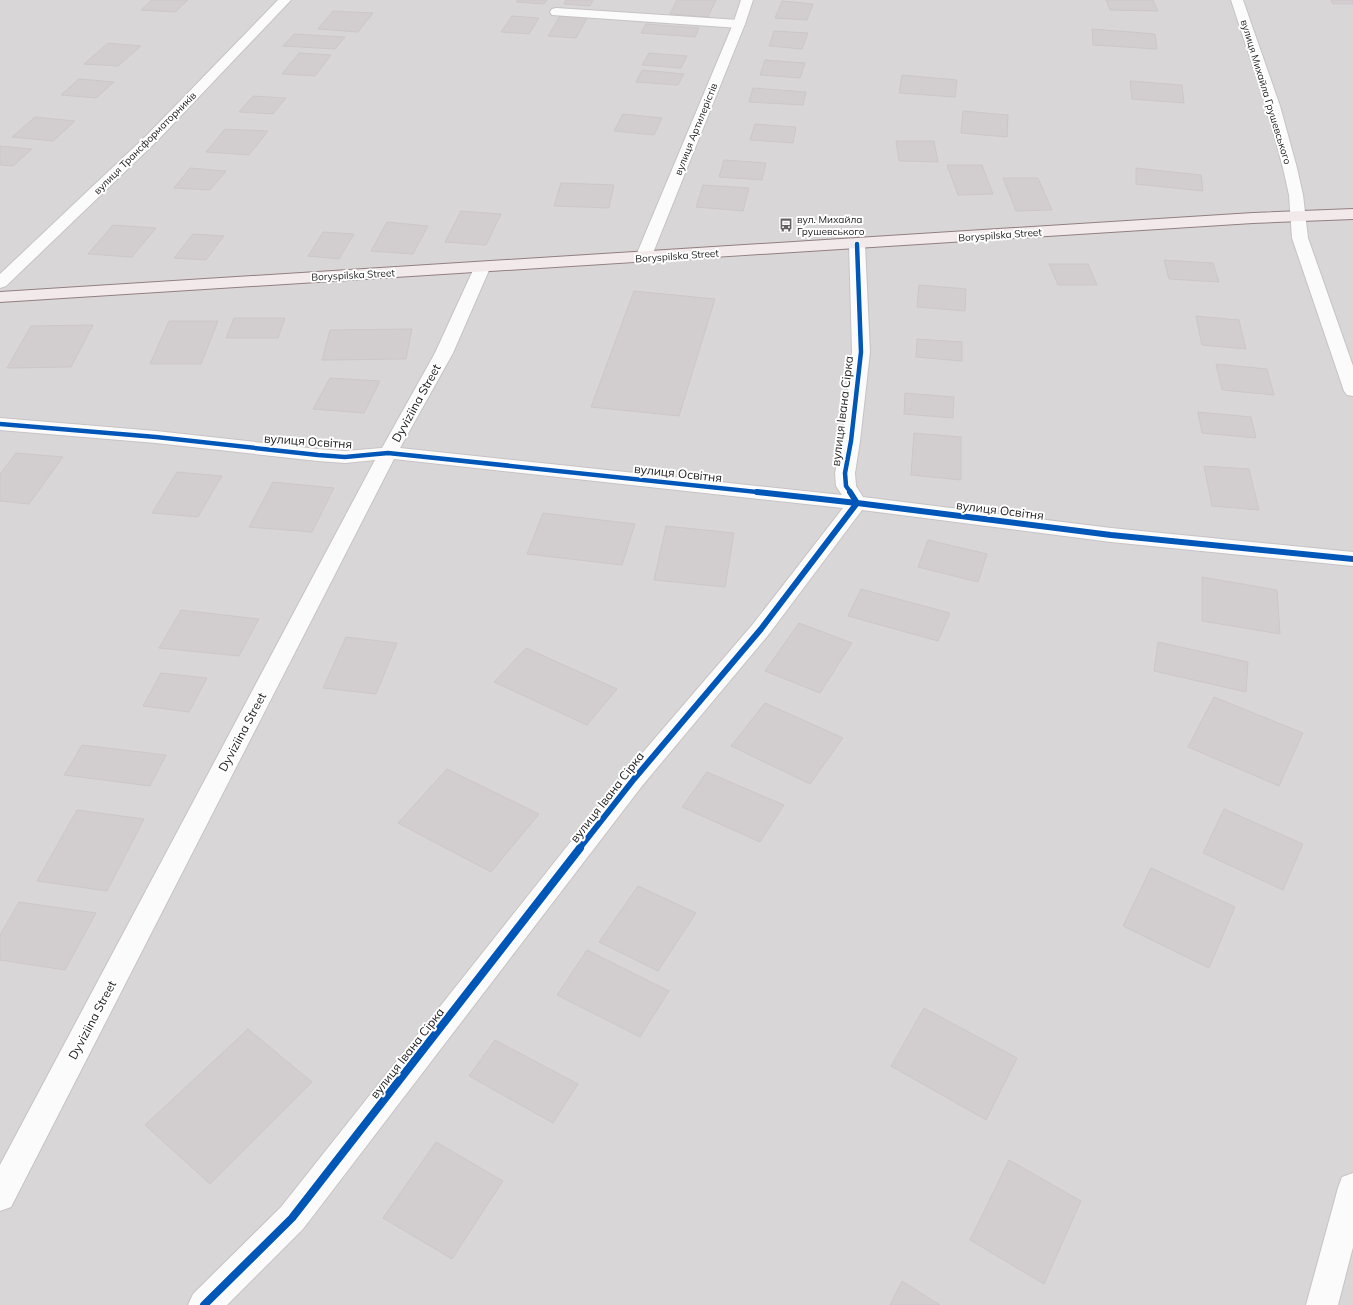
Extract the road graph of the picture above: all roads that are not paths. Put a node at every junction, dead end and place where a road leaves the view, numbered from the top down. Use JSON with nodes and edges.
{"nodes":[{"id":1,"x":285,"y":0,"type":"edge"},
{"id":2,"x":747,"y":0,"type":"edge"},
{"id":3,"x":1237,"y":0,"type":"edge"},
{"id":4,"x":556,"y":12,"type":"dead end"},
{"id":5,"x":739,"y":24,"type":"junction"},
{"id":6,"x":1353,"y":214,"type":"edge"},
{"id":7,"x":1297,"y":217,"type":"junction"},
{"id":8,"x":857,"y":244,"type":"junction"},
{"id":9,"x":643,"y":258,"type":"junction"},
{"id":10,"x":482,"y":268,"type":"junction"},
{"id":11,"x":0,"y":283,"type":"edge"},
{"id":12,"x":0,"y":297,"type":"edge"},
{"id":13,"x":1353,"y":391,"type":"edge"},
{"id":14,"x":0,"y":424,"type":"edge"},
{"id":15,"x":388,"y":453,"type":"junction"},
{"id":16,"x":857,"y":503,"type":"junction"},
{"id":17,"x":1353,"y":559,"type":"edge"},
{"id":18,"x":1353,"y":1188,"type":"edge"},
{"id":19,"x":0,"y":1196,"type":"edge"},
{"id":20,"x":204,"y":1305,"type":"edge"},
{"id":21,"x":1322,"y":1305,"type":"edge"}],
"edges":[{"from":1,"to":11,"type":"street","name":"вулиця Трансформаторників"},
{"from":2,"to":5,"type":"street","name":"вулиця Артилерістів"},
{"from":3,"to":7,"type":"street","name":"вулиця Михайла Грушевського"},
{"from":4,"to":5,"type":"street"},
{"from":5,"to":9,"type":"street","name":"вулиця Артилерістів"},
{"from":6,"to":7,"type":"main road","name":"Boryspilska Street"},
{"from":7,"to":8,"type":"main road","name":"Boryspilska Street"},
{"from":7,"to":13,"type":"street","name":"вулиця Михайла Грушевського"},
{"from":8,"to":9,"type":"main road","name":"Boryspilska Street"},
{"from":8,"to":16,"type":"street","name":"вулиця Івана Сірка"},
{"from":9,"to":10,"type":"main road","name":"Boryspilska Street"},
{"from":10,"to":12,"type":"main road","name":"Boryspilska Street"},
{"from":10,"to":15,"type":"street","name":"Dyviziina Street"},
{"from":14,"to":15,"type":"street","name":"вулиця Освітня"},
{"from":15,"to":16,"type":"street","name":"вулиця Освітня"},
{"from":15,"to":19,"type":"street","name":"Dyviziina Street"},
{"from":16,"to":17,"type":"street","name":"вулиця Освітня"},
{"from":16,"to":20,"type":"street","name":"вулиця Івана Сірка"},
{"from":18,"to":21,"type":"street"}]}
